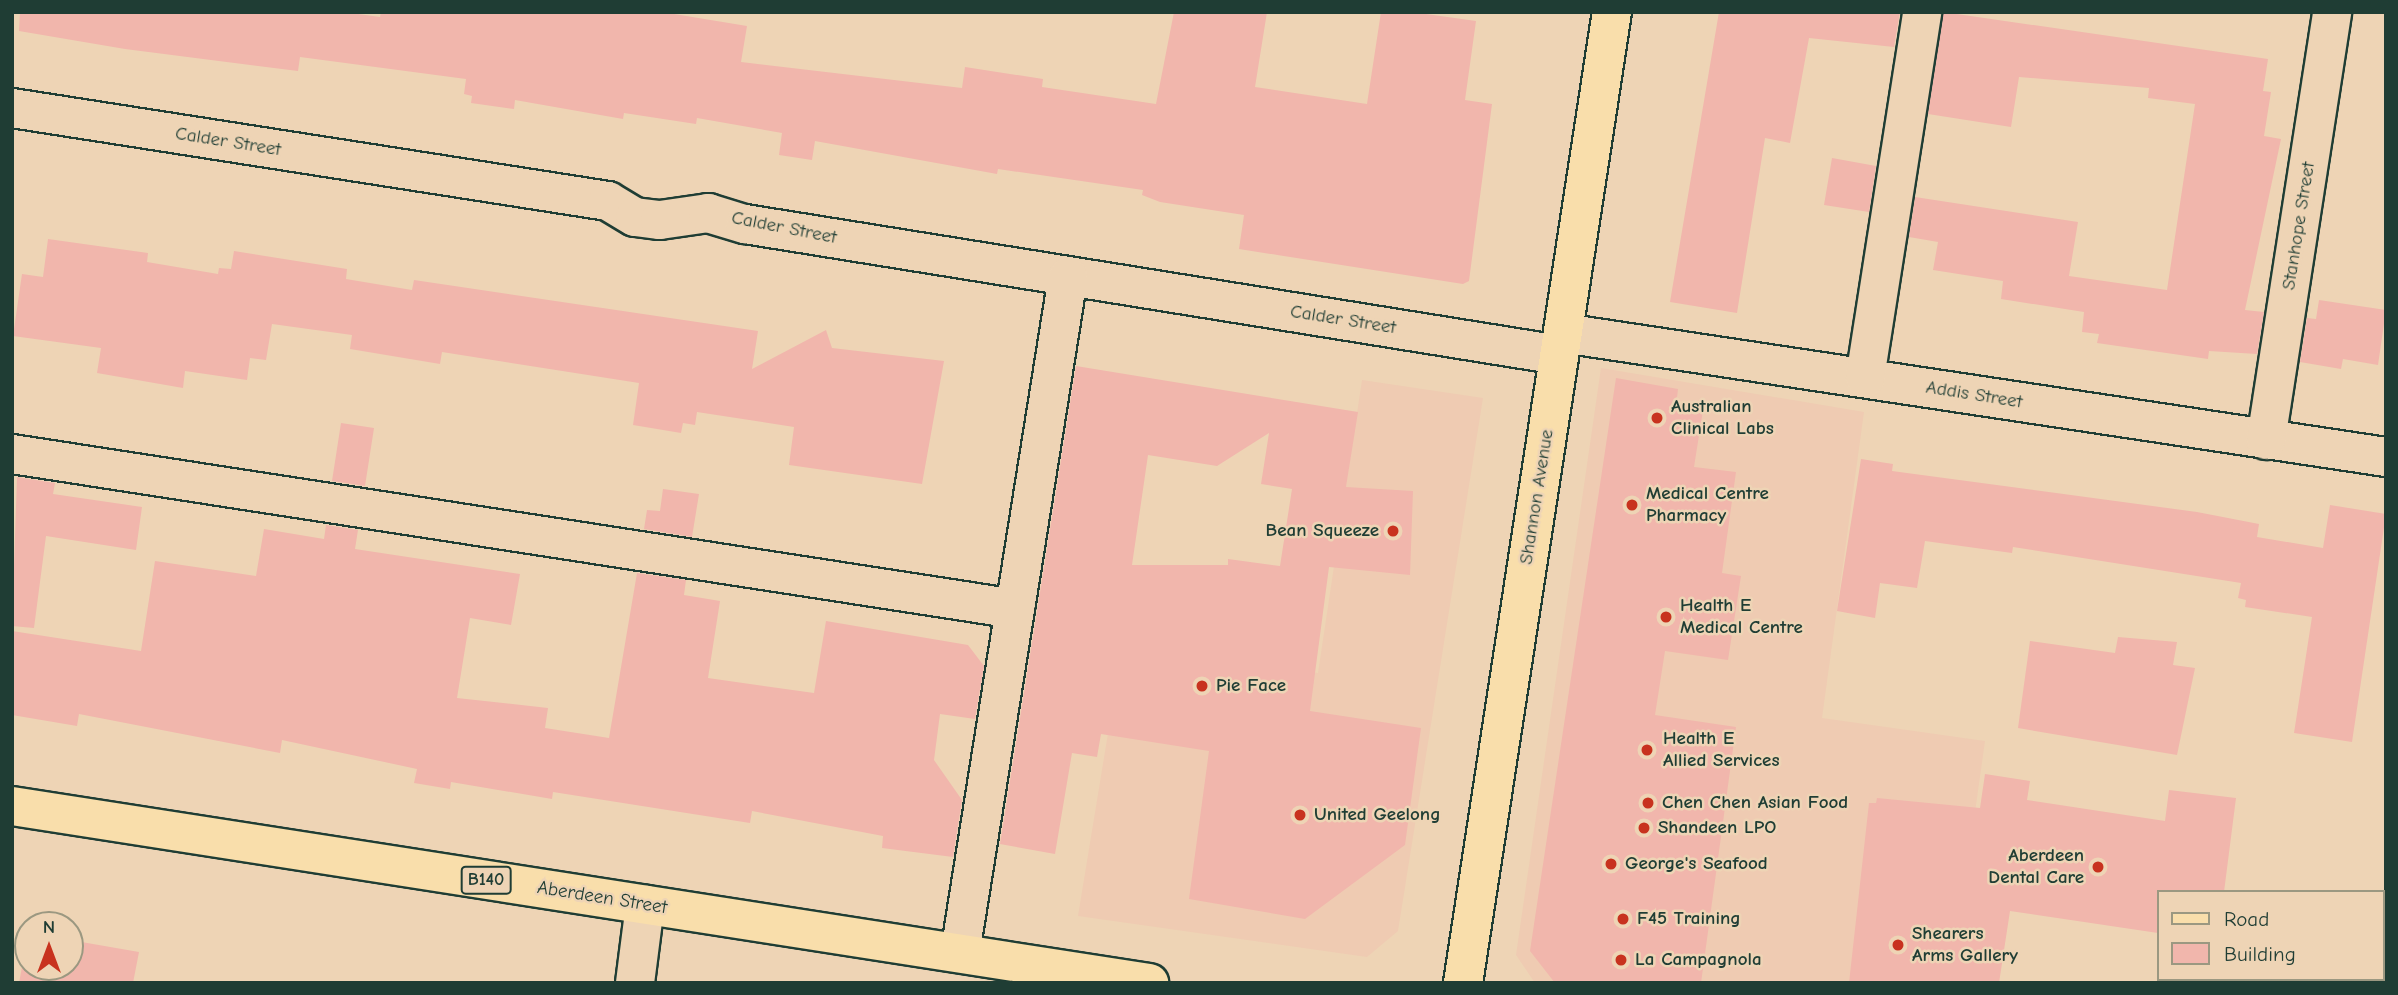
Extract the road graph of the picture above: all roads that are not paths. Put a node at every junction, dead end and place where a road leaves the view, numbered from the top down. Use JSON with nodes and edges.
{"nodes":[{"id":1,"x":1612,"y":12,"type":"edge"},
{"id":2,"x":1922,"y":12,"type":"edge"},
{"id":3,"x":2332,"y":12,"type":"edge"},
{"id":4,"x":12,"y":108,"type":"edge"},
{"id":5,"x":1068,"y":277,"type":"junction"},
{"id":6,"x":1561,"y":344,"type":"junction"},
{"id":7,"x":1865,"y":378,"type":"junction"},
{"id":8,"x":2266,"y":439,"type":"junction"},
{"id":9,"x":12,"y":454,"type":"edge"},
{"id":10,"x":2386,"y":457,"type":"edge"},
{"id":11,"x":1015,"y":609,"type":"junction"},
{"id":12,"x":12,"y":806,"type":"edge"},
{"id":13,"x":645,"y":905,"type":"junction"},
{"id":14,"x":960,"y":953,"type":"junction"},
{"id":15,"x":635,"y":983,"type":"edge"},
{"id":16,"x":1149,"y":983,"type":"edge"},
{"id":17,"x":1462,"y":983,"type":"edge"}],
"edges":[{"from":1,"to":6,"type":"main road","name":"Shannon Avenue"},
{"from":2,"to":7,"type":"street"},
{"from":3,"to":8,"type":"street","name":"Stanhope Street"},
{"from":4,"to":5,"type":"street","name":"Calder Street"},
{"from":5,"to":6,"type":"street","name":"Calder Street"},
{"from":5,"to":11,"type":"street"},
{"from":6,"to":7,"type":"street","name":"Addis Street"},
{"from":6,"to":17,"type":"main road","name":"Shannon Avenue"},
{"from":7,"to":8,"type":"street","name":"Addis Street"},
{"from":8,"to":10,"type":"street","name":"Addis Street"},
{"from":9,"to":11,"type":"street"},
{"from":11,"to":14,"type":"street"},
{"from":12,"to":13,"type":"main road","name":"Aberdeen Street","number":"B140"},
{"from":13,"to":14,"type":"main road","name":"Aberdeen Street","number":"B140"},
{"from":13,"to":15,"type":"street"},
{"from":14,"to":16,"type":"main road","name":"Aberdeen Street","number":"B140"}]}
